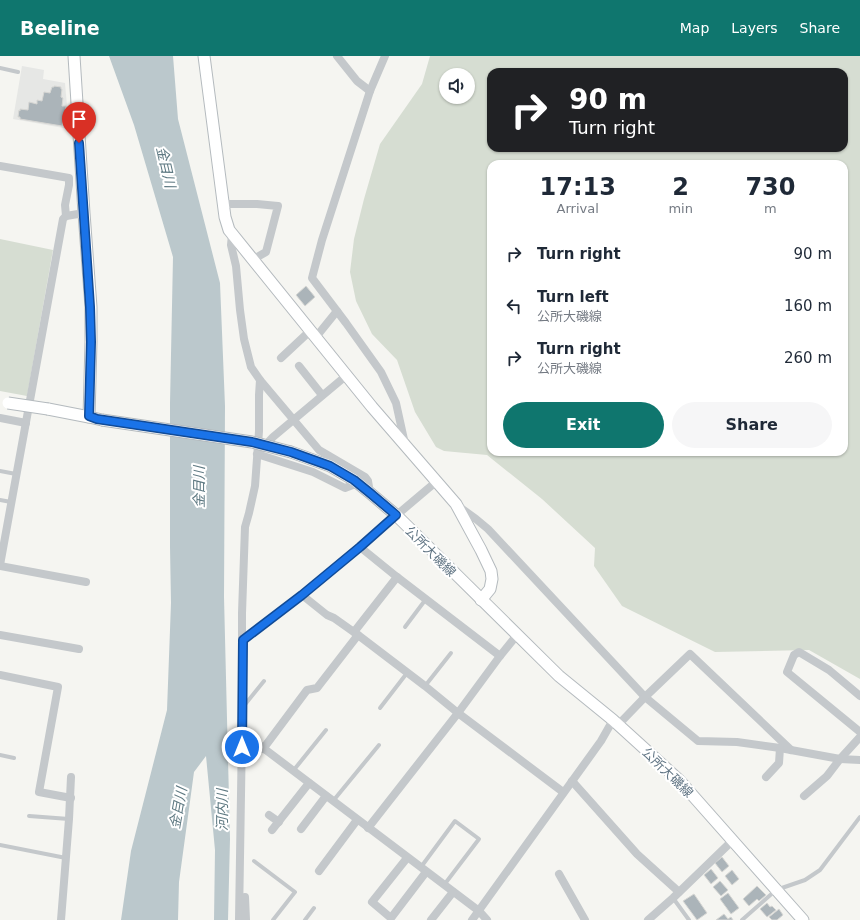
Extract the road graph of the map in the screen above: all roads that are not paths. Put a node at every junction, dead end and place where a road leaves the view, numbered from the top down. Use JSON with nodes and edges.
{"nodes":[{"id":1,"x":74,"y":56,"type":"edge"},
{"id":2,"x":204,"y":56,"type":"edge"},
{"id":3,"x":337,"y":56,"type":"edge"},
{"id":4,"x":385,"y":56,"type":"edge"},
{"id":5,"x":0,"y":68,"type":"edge"},
{"id":6,"x":18,"y":72,"type":"dead end"},
{"id":7,"x":370,"y":91,"type":"junction"},
{"id":8,"x":0,"y":166,"type":"edge"},
{"id":9,"x":223,"y":204,"type":"junction"},
{"id":10,"x":84,"y":213,"type":"junction"},
{"id":11,"x":66,"y":216,"type":"junction"},
{"id":12,"x":232,"y":235,"type":"junction"},
{"id":13,"x":252,"y":260,"type":"junction"},
{"id":14,"x":337,"y":311,"type":"junction"},
{"id":15,"x":314,"y":334,"type":"junction"},
{"id":16,"x":281,"y":358,"type":"dead end"},
{"id":17,"x":299,"y":366,"type":"dead end"},
{"id":18,"x":347,"y":375,"type":"junction"},
{"id":19,"x":260,"y":380,"type":"junction"},
{"id":20,"x":322,"y":396,"type":"junction"},
{"id":21,"x":4,"y":402,"type":"edge"},
{"id":22,"x":89,"y":416,"type":"junction"},
{"id":23,"x":0,"y":418,"type":"edge"},
{"id":24,"x":293,"y":420,"type":"junction"},
{"id":25,"x":26,"y":423,"type":"junction"},
{"id":26,"x":405,"y":445,"type":"junction"},
{"id":27,"x":257,"y":454,"type":"junction"},
{"id":28,"x":0,"y":471,"type":"edge"},
{"id":29,"x":16,"y":474,"type":"junction"},
{"id":30,"x":437,"y":481,"type":"junction"},
{"id":31,"x":358,"y":484,"type":"junction"},
{"id":32,"x":370,"y":493,"type":"junction"},
{"id":33,"x":0,"y":500,"type":"edge"},
{"id":34,"x":11,"y":502,"type":"junction"},
{"id":35,"x":456,"y":504,"type":"junction"},
{"id":36,"x":396,"y":515,"type":"junction"},
{"id":37,"x":360,"y":547,"type":"junction"},
{"id":38,"x":0,"y":566,"type":"edge"},
{"id":39,"x":397,"y":577,"type":"junction"},
{"id":40,"x":86,"y":582,"type":"dead end"},
{"id":41,"x":302,"y":595,"type":"junction"},
{"id":42,"x":426,"y":599,"type":"junction"},
{"id":43,"x":481,"y":600,"type":"junction"},
{"id":44,"x":404,"y":627,"type":"dead end"},
{"id":45,"x":356,"y":633,"type":"junction"},
{"id":46,"x":0,"y":635,"type":"edge"},
{"id":47,"x":517,"y":635,"type":"junction"},
{"id":48,"x":243,"y":640,"type":"junction"},
{"id":49,"x":79,"y":650,"type":"dead end"},
{"id":50,"x":451,"y":652,"type":"dead end"},
{"id":51,"x":500,"y":656,"type":"junction"},
{"id":52,"x":408,"y":673,"type":"junction"},
{"id":53,"x":0,"y":675,"type":"edge"},
{"id":54,"x":264,"y":681,"type":"dead end"},
{"id":55,"x":425,"y":686,"type":"junction"},
{"id":56,"x":645,"y":696,"type":"junction"},
{"id":57,"x":860,"y":696,"type":"edge"},
{"id":58,"x":380,"y":708,"type":"dead end"},
{"id":59,"x":242,"y":709,"type":"junction"},
{"id":60,"x":458,"y":713,"type":"junction"},
{"id":61,"x":616,"y":723,"type":"junction"},
{"id":62,"x":326,"y":730,"type":"dead end"},
{"id":63,"x":242,"y":732,"type":"junction"},
{"id":64,"x":860,"y":732,"type":"edge"},
{"id":65,"x":860,"y":737,"type":"edge"},
{"id":66,"x":379,"y":745,"type":"dead end"},
{"id":67,"x":263,"y":748,"type":"junction"},
{"id":68,"x":780,"y":748,"type":"junction"},
{"id":69,"x":791,"y":750,"type":"junction"},
{"id":70,"x":0,"y":755,"type":"edge"},
{"id":71,"x":14,"y":758,"type":"dead end"},
{"id":72,"x":840,"y":759,"type":"junction"},
{"id":73,"x":860,"y":760,"type":"edge"},
{"id":74,"x":293,"y":771,"type":"junction"},
{"id":75,"x":766,"y":777,"type":"dead end"},
{"id":76,"x":72,"y":778,"type":"dead end"},
{"id":77,"x":572,"y":781,"type":"junction"},
{"id":78,"x":309,"y":783,"type":"junction"},
{"id":79,"x":563,"y":792,"type":"junction"},
{"id":80,"x":326,"y":796,"type":"junction"},
{"id":81,"x":804,"y":796,"type":"dead end"},
{"id":82,"x":70,"y":798,"type":"junction"},
{"id":83,"x":333,"y":802,"type":"junction"},
{"id":84,"x":269,"y":815,"type":"dead end"},
{"id":85,"x":29,"y":816,"type":"dead end"},
{"id":86,"x":860,"y":817,"type":"edge"},
{"id":87,"x":69,"y":819,"type":"junction"},
{"id":88,"x":357,"y":820,"type":"junction"},
{"id":89,"x":279,"y":822,"type":"junction"},
{"id":90,"x":368,"y":828,"type":"junction"},
{"id":91,"x":300,"y":829,"type":"dead end"},
{"id":92,"x":272,"y":830,"type":"dead end"},
{"id":93,"x":732,"y":841,"type":"junction"},
{"id":94,"x":0,"y":845,"type":"edge"},
{"id":95,"x":66,"y":858,"type":"junction"},
{"id":96,"x":407,"y":858,"type":"junction"},
{"id":97,"x":254,"y":861,"type":"dead end"},
{"id":98,"x":424,"y":870,"type":"junction"},
{"id":99,"x":319,"y":871,"type":"dead end"},
{"id":100,"x":559,"y":874,"type":"dead end"},
{"id":101,"x":444,"y":885,"type":"junction"},
{"id":102,"x":776,"y":890,"type":"junction"},
{"id":103,"x":454,"y":892,"type":"junction"},
{"id":104,"x":679,"y":892,"type":"junction"},
{"id":105,"x":673,"y":898,"type":"junction"},
{"id":106,"x":314,"y":908,"type":"dead end"},
{"id":107,"x":479,"y":911,"type":"junction"},
{"id":108,"x":61,"y":920,"type":"edge"},
{"id":109,"x":244,"y":920,"type":"edge"},
{"id":110,"x":273,"y":920,"type":"edge"},
{"id":111,"x":305,"y":920,"type":"edge"},
{"id":112,"x":431,"y":920,"type":"edge"},
{"id":113,"x":472,"y":920,"type":"edge"},
{"id":114,"x":487,"y":920,"type":"edge"},
{"id":115,"x":585,"y":920,"type":"edge"},
{"id":116,"x":648,"y":920,"type":"edge"},
{"id":117,"x":689,"y":920,"type":"edge"},
{"id":118,"x":742,"y":920,"type":"edge"},
{"id":119,"x":803,"y":920,"type":"edge"}],
"edges":[{"from":1,"to":10,"type":"main road"},
{"from":2,"to":9,"type":"main road"},
{"from":3,"to":7,"type":"street"},
{"from":4,"to":7,"type":"street"},
{"from":5,"to":6,"type":"lane"},
{"from":7,"to":14,"type":"street"},
{"from":8,"to":11,"type":"street"},
{"from":9,"to":12,"type":"main road"},
{"from":9,"to":13,"type":"street"},
{"from":10,"to":11,"type":"street"},
{"from":10,"to":22,"type":"main road"},
{"from":11,"to":25,"type":"street"},
{"from":12,"to":13,"type":"main road"},
{"from":12,"to":19,"type":"street"},
{"from":13,"to":15,"type":"main road"},
{"from":14,"to":15,"type":"street"},
{"from":14,"to":26,"type":"street"},
{"from":15,"to":16,"type":"street"},
{"from":15,"to":18,"type":"main road"},
{"from":17,"to":20,"type":"street"},
{"from":18,"to":20,"type":"street"},
{"from":18,"to":26,"type":"main road"},
{"from":19,"to":24,"type":"street"},
{"from":19,"to":27,"type":"street"},
{"from":20,"to":24,"type":"street"},
{"from":21,"to":22,"type":"main road","name":"公所大磯線","bridge":true},
{"from":22,"to":31,"type":"main road","name":"公所大磯線","bridge":true},
{"from":23,"to":25,"type":"street"},
{"from":24,"to":27,"type":"street"},
{"from":24,"to":32,"type":"street"},
{"from":25,"to":29,"type":"street"},
{"from":26,"to":30,"type":"main road"},
{"from":27,"to":31,"type":"street"},
{"from":27,"to":48,"type":"street"},
{"from":28,"to":29,"type":"lane"},
{"from":29,"to":34,"type":"street"},
{"from":30,"to":35,"type":"main road"},
{"from":30,"to":36,"type":"street"},
{"from":31,"to":32,"type":"main road","name":"公所大磯線"},
{"from":32,"to":36,"type":"main road","name":"公所大磯線"},
{"from":33,"to":34,"type":"lane"},
{"from":34,"to":38,"type":"street"},
{"from":35,"to":43,"type":"main road"},
{"from":35,"to":56,"type":"street"},
{"from":36,"to":37,"type":"street"},
{"from":36,"to":43,"type":"main road","name":"公所大磯線"},
{"from":37,"to":39,"type":"street"},
{"from":37,"to":41,"type":"street"},
{"from":38,"to":40,"type":"street"},
{"from":39,"to":42,"type":"street"},
{"from":39,"to":45,"type":"street"},
{"from":41,"to":45,"type":"street"},
{"from":41,"to":48,"type":"street"},
{"from":42,"to":44,"type":"lane"},
{"from":42,"to":51,"type":"street"},
{"from":43,"to":47,"type":"main road","name":"公所大磯線"},
{"from":45,"to":52,"type":"street"},
{"from":45,"to":67,"type":"street"},
{"from":46,"to":49,"type":"street"},
{"from":47,"to":51,"type":"street"},
{"from":47,"to":61,"type":"main road","name":"公所大磯線"},
{"from":48,"to":59,"type":"street"},
{"from":50,"to":55,"type":"lane"},
{"from":51,"to":60,"type":"street"},
{"from":52,"to":55,"type":"street"},
{"from":52,"to":58,"type":"lane"},
{"from":53,"to":82,"type":"street"},
{"from":54,"to":59,"type":"lane"},
{"from":55,"to":60,"type":"street"},
{"from":56,"to":61,"type":"street"},
{"from":56,"to":68,"type":"street"},
{"from":56,"to":69,"type":"street"},
{"from":57,"to":64,"type":"street"},
{"from":59,"to":63,"type":"street"},
{"from":60,"to":79,"type":"street"},
{"from":60,"to":90,"type":"street"},
{"from":61,"to":77,"type":"street"},
{"from":61,"to":93,"type":"main road","name":"公所大磯線"},
{"from":62,"to":74,"type":"lane"},
{"from":63,"to":67,"type":"street"},
{"from":63,"to":109,"type":"street"},
{"from":65,"to":72,"type":"street"},
{"from":66,"to":83,"type":"lane"},
{"from":67,"to":74,"type":"street"},
{"from":68,"to":69,"type":"street"},
{"from":68,"to":75,"type":"street"},
{"from":69,"to":72,"type":"street"},
{"from":70,"to":71,"type":"lane"},
{"from":72,"to":73,"type":"street"},
{"from":72,"to":81,"type":"street"},
{"from":74,"to":78,"type":"street"},
{"from":76,"to":82,"type":"street"},
{"from":77,"to":79,"type":"street"},
{"from":77,"to":104,"type":"street"},
{"from":78,"to":80,"type":"street"},
{"from":78,"to":89,"type":"street"},
{"from":79,"to":107,"type":"street"},
{"from":80,"to":83,"type":"street"},
{"from":80,"to":91,"type":"street"},
{"from":82,"to":87,"type":"street"},
{"from":83,"to":88,"type":"street"},
{"from":84,"to":89,"type":"street"},
{"from":85,"to":87,"type":"lane"},
{"from":86,"to":102,"type":"lane"},
{"from":87,"to":95,"type":"street"},
{"from":88,"to":90,"type":"street"},
{"from":88,"to":99,"type":"street"},
{"from":89,"to":92,"type":"street"},
{"from":90,"to":96,"type":"street"},
{"from":93,"to":102,"type":"main road","name":"公所大磯線"},
{"from":93,"to":104,"type":"street"},
{"from":94,"to":95,"type":"lane"},
{"from":95,"to":108,"type":"street"},
{"from":96,"to":98,"type":"street"},
{"from":96,"to":98,"type":"street"},
{"from":97,"to":110,"type":"lane"},
{"from":98,"to":101,"type":"street"},
{"from":98,"to":101,"type":"lane"},
{"from":100,"to":115,"type":"street"},
{"from":101,"to":103,"type":"street"},
{"from":102,"to":118,"type":"lane"},
{"from":102,"to":119,"type":"main road","name":"公所大磯線"},
{"from":103,"to":107,"type":"street"},
{"from":103,"to":112,"type":"street"},
{"from":104,"to":105,"type":"street"},
{"from":105,"to":116,"type":"street"},
{"from":105,"to":117,"type":"lane"},
{"from":106,"to":111,"type":"lane"},
{"from":107,"to":113,"type":"street"},
{"from":107,"to":114,"type":"street"}]}
